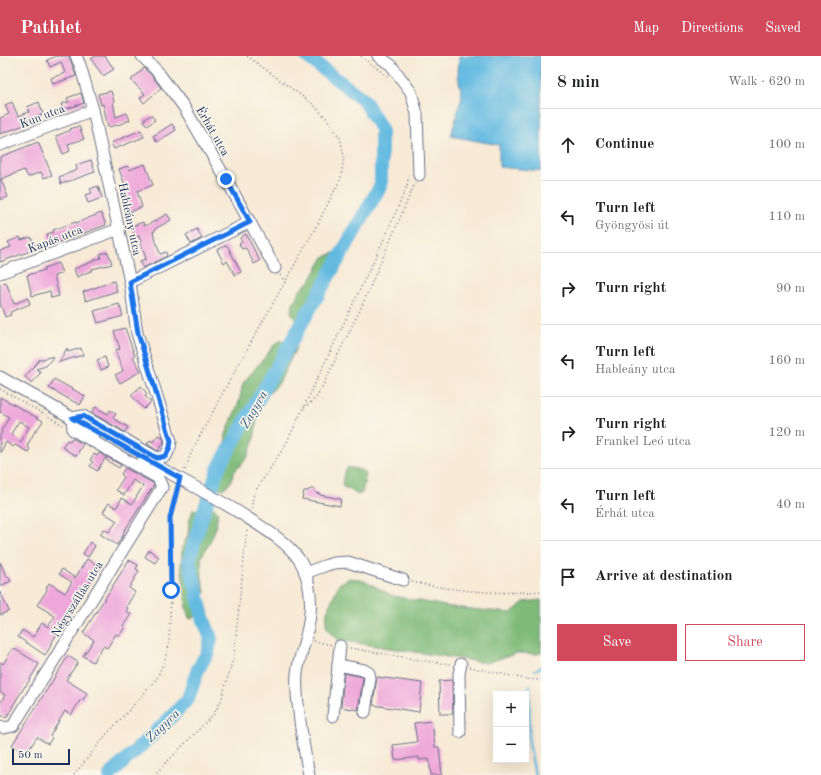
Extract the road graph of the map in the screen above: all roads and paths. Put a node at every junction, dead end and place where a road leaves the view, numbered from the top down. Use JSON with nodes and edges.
{"nodes":[{"id":1,"x":76,"y":56,"type":"edge"},
{"id":2,"x":142,"y":56,"type":"edge"},
{"id":3,"x":361,"y":56,"type":"edge"},
{"id":4,"x":378,"y":56,"type":"edge"},
{"id":5,"x":392,"y":61,"type":"edge"},
{"id":6,"x":389,"y":78,"type":"dead end"},
{"id":7,"x":93,"y":110,"type":"junction"},
{"id":8,"x":0,"y":145,"type":"edge"},
{"id":9,"x":415,"y":173,"type":"junction"},
{"id":10,"x":250,"y":222,"type":"junction"},
{"id":11,"x":119,"y":228,"type":"junction"},
{"id":12,"x":275,"y":268,"type":"dead end"},
{"id":13,"x":0,"y":273,"type":"edge"},
{"id":14,"x":130,"y":282,"type":"junction"},
{"id":15,"x":0,"y":377,"type":"edge"},
{"id":16,"x":0,"y":389,"type":"edge"},
{"id":17,"x":302,"y":409,"type":"junction"},
{"id":18,"x":72,"y":418,"type":"junction"},
{"id":19,"x":73,"y":430,"type":"junction"},
{"id":20,"x":184,"y":481,"type":"junction"},
{"id":21,"x":248,"y":518,"type":"junction"},
{"id":22,"x":305,"y":573,"type":"junction"},
{"id":23,"x":403,"y":580,"type":"joint"},
{"id":24,"x":541,"y":591,"type":"edge"},
{"id":25,"x":304,"y":640,"type":"junction"},
{"id":26,"x":340,"y":646,"type":"junction"},
{"id":27,"x":461,"y":664,"type":"junction"},
{"id":28,"x":338,"y":665,"type":"junction"},
{"id":29,"x":541,"y":680,"type":"edge"},
{"id":30,"x":365,"y":712,"type":"dead end"},
{"id":31,"x":333,"y":716,"type":"dead end"},
{"id":32,"x":0,"y":726,"type":"edge"},
{"id":33,"x":460,"y":732,"type":"dead end"},
{"id":34,"x":74,"y":775,"type":"edge"},
{"id":35,"x":154,"y":775,"type":"edge"},
{"id":36,"x":309,"y":775,"type":"edge"}],
"edges":[{"from":1,"to":7,"type":"street","name":"Hableány utca"},
{"from":2,"to":10,"type":"street","name":"Érhát utca"},
{"from":3,"to":6,"type":"path"},
{"from":4,"to":5,"type":"street"},
{"from":5,"to":9,"type":"street"},
{"from":7,"to":8,"type":"street","name":"Kun utca"},
{"from":7,"to":11,"type":"street","name":"Hableány utca"},
{"from":9,"to":17,"type":"path"},
{"from":9,"to":17,"type":"path"},
{"from":10,"to":12,"type":"street","name":"Érhát utca"},
{"from":10,"to":14,"type":"street"},
{"from":11,"to":13,"type":"street","name":"Kapás utca"},
{"from":11,"to":14,"type":"street","name":"Hableány utca"},
{"from":14,"to":18,"type":"street","name":"Hableány utca"},
{"from":15,"to":18,"type":"street"},
{"from":16,"to":19,"type":"path"},
{"from":17,"to":21,"type":"path"},
{"from":18,"to":19,"type":"street"},
{"from":18,"to":20,"type":"street"},
{"from":19,"to":32,"type":"street","name":"Négyszállás utca"},
{"from":20,"to":21,"type":"street"},
{"from":20,"to":34,"type":"path"},
{"from":21,"to":22,"type":"street"},
{"from":21,"to":35,"type":"path"},
{"from":22,"to":23,"type":"street"},
{"from":22,"to":25,"type":"street"},
{"from":23,"to":24,"type":"path"},
{"from":25,"to":26,"type":"path"},
{"from":25,"to":36,"type":"street"},
{"from":26,"to":27,"type":"path"},
{"from":26,"to":28,"type":"street"},
{"from":27,"to":29,"type":"path"},
{"from":27,"to":33,"type":"street"},
{"from":28,"to":30,"type":"street"},
{"from":28,"to":31,"type":"street"}]}
